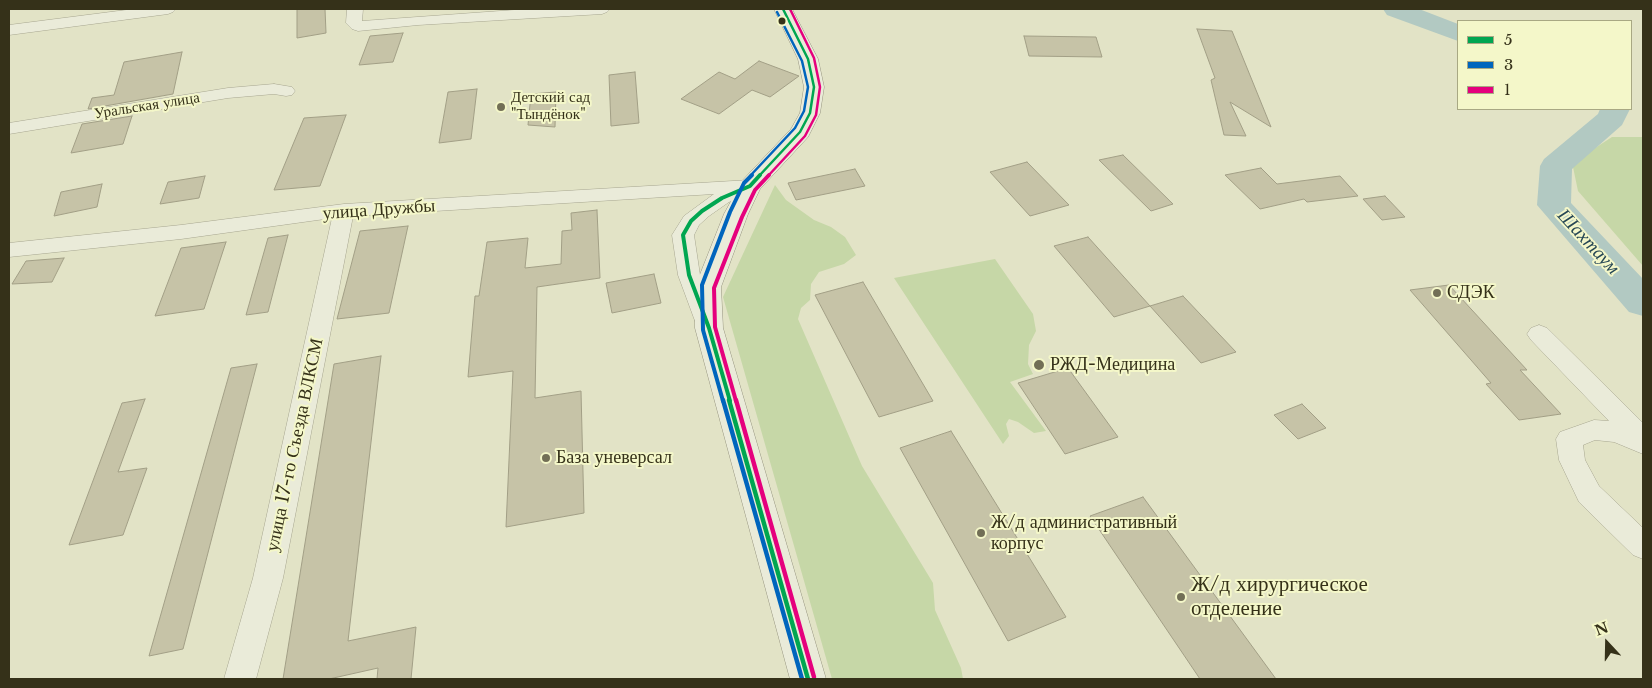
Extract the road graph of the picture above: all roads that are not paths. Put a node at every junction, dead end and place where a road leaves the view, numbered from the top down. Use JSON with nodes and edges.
{"nodes":[{"id":1,"x":168,"y":9,"type":"edge"},
{"id":2,"x":602,"y":9,"type":"edge"},
{"id":3,"x":783,"y":9,"type":"edge"},
{"id":4,"x":355,"y":16,"type":"edge"},
{"id":5,"x":9,"y":30,"type":"edge"},
{"id":6,"x":286,"y":91,"type":"dead end"},
{"id":7,"x":9,"y":129,"type":"edge"},
{"id":8,"x":750,"y":186,"type":"junction"},
{"id":9,"x":344,"y":210,"type":"junction"},
{"id":10,"x":9,"y":250,"type":"edge"},
{"id":11,"x":710,"y":328,"type":"junction"},
{"id":12,"x":1539,"y":334,"type":"dead end"},
{"id":13,"x":1643,"y":439,"type":"edge"},
{"id":14,"x":1643,"y":444,"type":"edge"},
{"id":15,"x":1643,"y":546,"type":"edge"},
{"id":16,"x":240,"y":679,"type":"edge"},
{"id":17,"x":808,"y":679,"type":"edge"}],
"edges":[{"from":1,"to":5,"type":"street"},
{"from":2,"to":4,"type":"street"},
{"from":3,"to":8,"type":"street"},
{"from":6,"to":7,"type":"street","name":"Уральская улица"},
{"from":8,"to":9,"type":"street","name":"улица Дружбы"},
{"from":8,"to":11,"type":"street"},
{"from":8,"to":11,"type":"street"},
{"from":9,"to":10,"type":"street","name":"улица Дружбы"},
{"from":9,"to":16,"type":"street","name":"улица 17-го Съезда ВЛКСМ"},
{"from":11,"to":17,"type":"street"},
{"from":12,"to":13,"type":"street"},
{"from":14,"to":15,"type":"street"}]}
